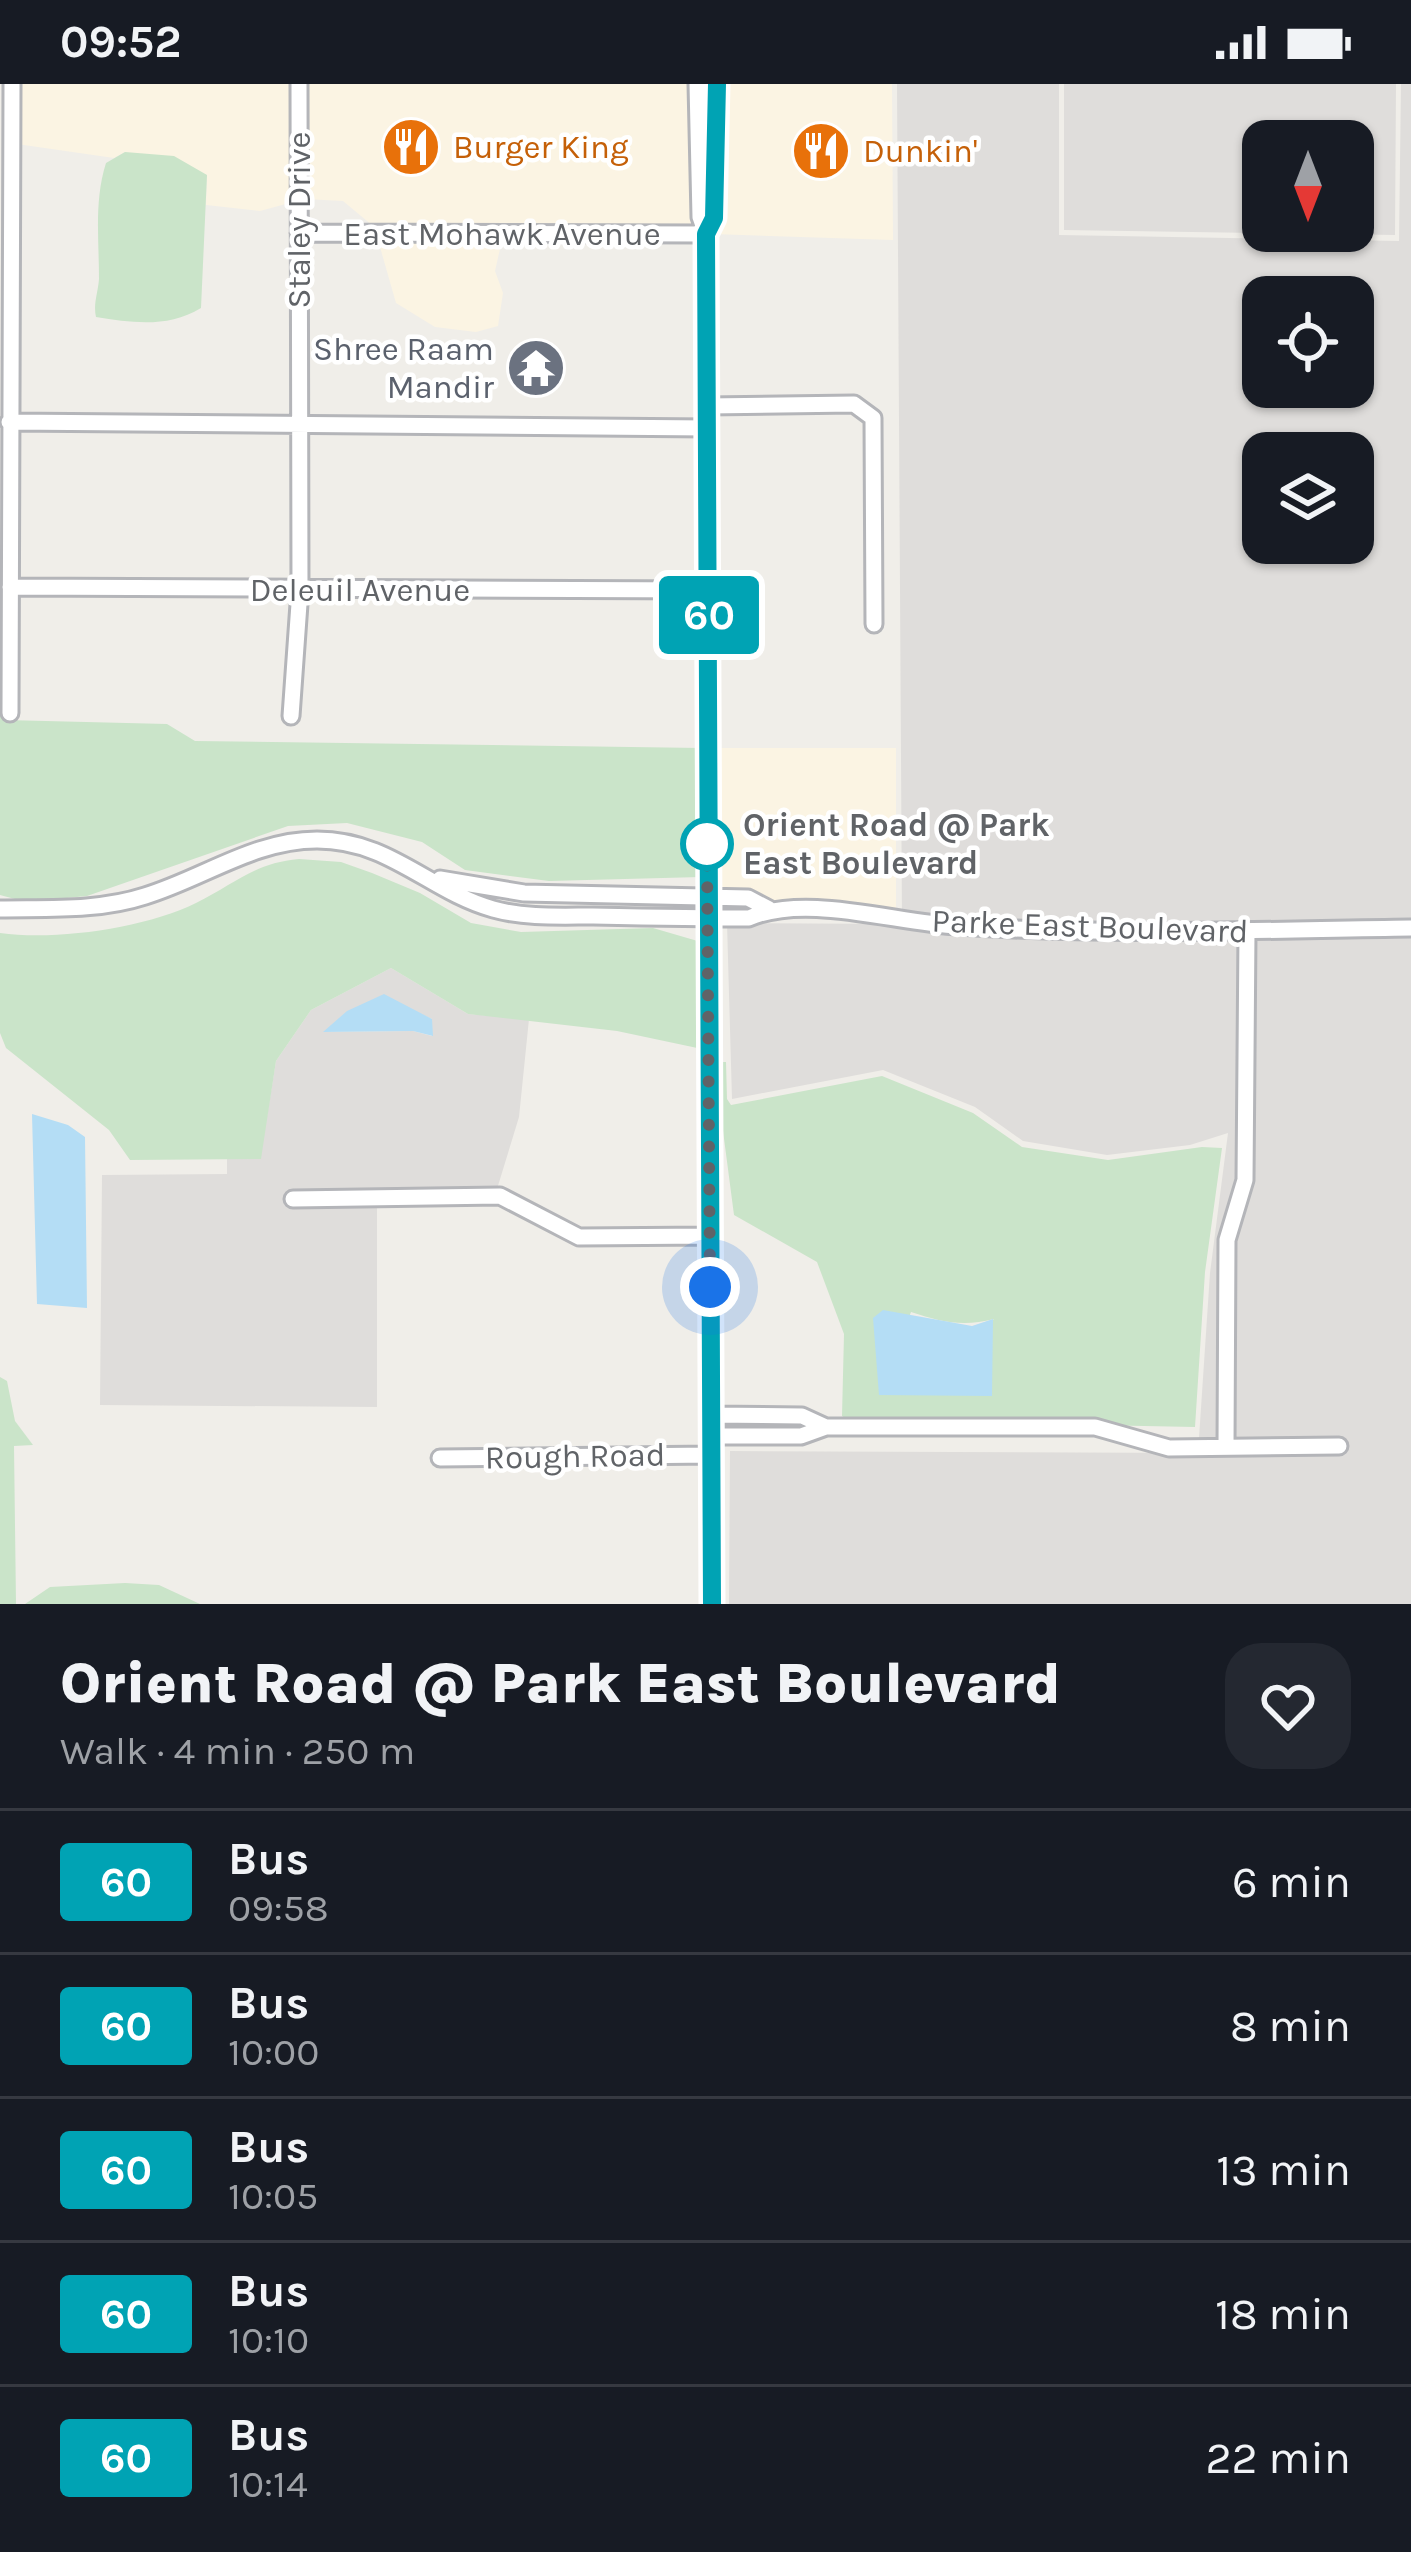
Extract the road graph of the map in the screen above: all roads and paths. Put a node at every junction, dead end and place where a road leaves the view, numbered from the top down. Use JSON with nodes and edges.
{"nodes":[{"id":1,"x":299,"y":84,"type":"edge"},
{"id":2,"x":697,"y":84,"type":"edge"},
{"id":3,"x":717,"y":84,"type":"edge"},
{"id":4,"x":12,"y":91,"type":"edge"},
{"id":5,"x":298,"y":233,"type":"junction"},
{"id":6,"x":706,"y":234,"type":"junction"},
{"id":7,"x":708,"y":406,"type":"junction"},
{"id":8,"x":9,"y":422,"type":"junction"},
{"id":9,"x":299,"y":427,"type":"junction"},
{"id":10,"x":708,"y":428,"type":"junction"},
{"id":11,"x":10,"y":587,"type":"junction"},
{"id":12,"x":300,"y":590,"type":"junction"},
{"id":13,"x":709,"y":590,"type":"junction"},
{"id":14,"x":874,"y":623,"type":"dead end"},
{"id":15,"x":10,"y":713,"type":"dead end"},
{"id":16,"x":291,"y":716,"type":"dead end"},
{"id":17,"x":432,"y":878,"type":"junction"},
{"id":18,"x":707,"y":896,"type":"junction"},
{"id":19,"x":0,"y":909,"type":"edge"},
{"id":20,"x":769,"y":909,"type":"junction"},
{"id":21,"x":707,"y":918,"type":"junction"},
{"id":22,"x":1411,"y":928,"type":"edge"},
{"id":23,"x":1247,"y":932,"type":"junction"},
{"id":24,"x":293,"y":1199,"type":"dead end"},
{"id":25,"x":709,"y":1236,"type":"junction"},
{"id":26,"x":710,"y":1415,"type":"junction"},
{"id":27,"x":826,"y":1427,"type":"junction"},
{"id":28,"x":710,"y":1436,"type":"junction"},
{"id":29,"x":1339,"y":1446,"type":"dead end"},
{"id":30,"x":1226,"y":1447,"type":"junction"},
{"id":31,"x":711,"y":1455,"type":"junction"},
{"id":32,"x":440,"y":1458,"type":"dead end"},
{"id":33,"x":712,"y":1604,"type":"edge"}],
"edges":[{"from":1,"to":5,"type":"street","name":"Staley Drive"},
{"from":2,"to":6,"type":"street"},
{"from":3,"to":6,"type":"street"},
{"from":4,"to":8,"type":"street"},
{"from":5,"to":6,"type":"street","name":"East Mohawk Avenue"},
{"from":5,"to":9,"type":"street","name":"Staley Drive"},
{"from":6,"to":7,"type":"street"},
{"from":7,"to":10,"type":"street"},
{"from":7,"to":14,"type":"street"},
{"from":8,"to":9,"type":"street"},
{"from":8,"to":11,"type":"street"},
{"from":9,"to":10,"type":"street"},
{"from":9,"to":12,"type":"street","name":"Staley Drive"},
{"from":10,"to":13,"type":"street"},
{"from":11,"to":12,"type":"street","name":"Deleuil Avenue"},
{"from":11,"to":15,"type":"street"},
{"from":12,"to":13,"type":"street","name":"Deleuil Avenue"},
{"from":12,"to":16,"type":"street","name":"Staley Drive"},
{"from":13,"to":18,"type":"street"},
{"from":17,"to":18,"type":"street","name":"Parke East Boulevard"},
{"from":17,"to":19,"type":"street","name":"Parke East Boulevard"},
{"from":17,"to":21,"type":"street","name":"Parke East Boulevard"},
{"from":18,"to":20,"type":"street","name":"Parke East Boulevard"},
{"from":18,"to":21,"type":"street"},
{"from":20,"to":21,"type":"street","name":"Parke East Boulevard"},
{"from":20,"to":23,"type":"street","name":"Parke East Boulevard"},
{"from":21,"to":25,"type":"street"},
{"from":22,"to":23,"type":"street","name":"Parke East Boulevard"},
{"from":23,"to":30,"type":"street"},
{"from":24,"to":25,"type":"street"},
{"from":25,"to":26,"type":"street"},
{"from":26,"to":27,"type":"street"},
{"from":26,"to":28,"type":"street"},
{"from":27,"to":28,"type":"street"},
{"from":27,"to":30,"type":"street"},
{"from":28,"to":31,"type":"street"},
{"from":29,"to":30,"type":"street"},
{"from":31,"to":32,"type":"street","name":"Rough Road"},
{"from":31,"to":33,"type":"street"}]}
